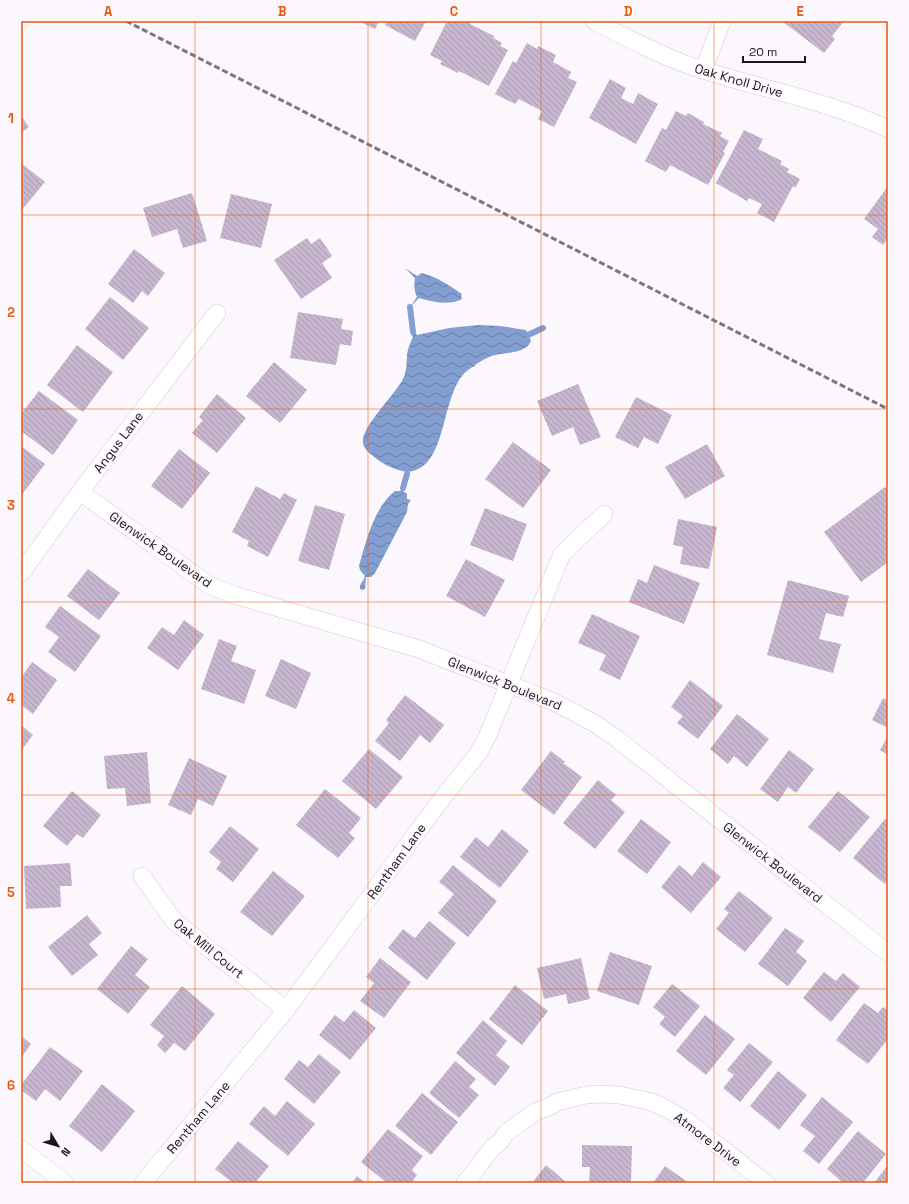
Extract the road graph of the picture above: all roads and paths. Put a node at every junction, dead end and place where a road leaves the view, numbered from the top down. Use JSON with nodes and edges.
{"nodes":[{"id":1,"x":594,"y":21,"type":"edge"},
{"id":2,"x":722,"y":21,"type":"edge"},
{"id":3,"x":704,"y":69,"type":"junction"},
{"id":4,"x":888,"y":129,"type":"edge"},
{"id":5,"x":217,"y":313,"type":"dead end"},
{"id":6,"x":80,"y":492,"type":"junction"},
{"id":7,"x":604,"y":514,"type":"dead end"},
{"id":8,"x":21,"y":573,"type":"edge"},
{"id":9,"x":509,"y":684,"type":"junction"},
{"id":10,"x":142,"y":876,"type":"dead end"},
{"id":11,"x":888,"y":953,"type":"edge"},
{"id":12,"x":286,"y":1010,"type":"junction"},
{"id":13,"x":21,"y":1149,"type":"edge"},
{"id":14,"x":65,"y":1183,"type":"edge"},
{"id":15,"x":143,"y":1183,"type":"edge"},
{"id":16,"x":465,"y":1183,"type":"edge"},
{"id":17,"x":766,"y":1183,"type":"edge"}],
"edges":[{"from":1,"to":3,"type":"street","name":"Oak Knoll Drive"},
{"from":2,"to":3,"type":"street"},
{"from":3,"to":4,"type":"street","name":"Oak Knoll Drive"},
{"from":5,"to":6,"type":"street","name":"Angus Lane"},
{"from":6,"to":8,"type":"street","name":"Angus Lane"},
{"from":6,"to":9,"type":"street","name":"Glenwick Boulevard"},
{"from":7,"to":9,"type":"street","name":"Rentham Lane"},
{"from":9,"to":11,"type":"street","name":"Glenwick Boulevard"},
{"from":9,"to":12,"type":"street","name":"Rentham Lane"},
{"from":10,"to":12,"type":"street","name":"Oak Mill Court"},
{"from":12,"to":15,"type":"street","name":"Rentham Lane"},
{"from":13,"to":14,"type":"street"},
{"from":16,"to":17,"type":"street","name":"Atmore Drive"}]}
